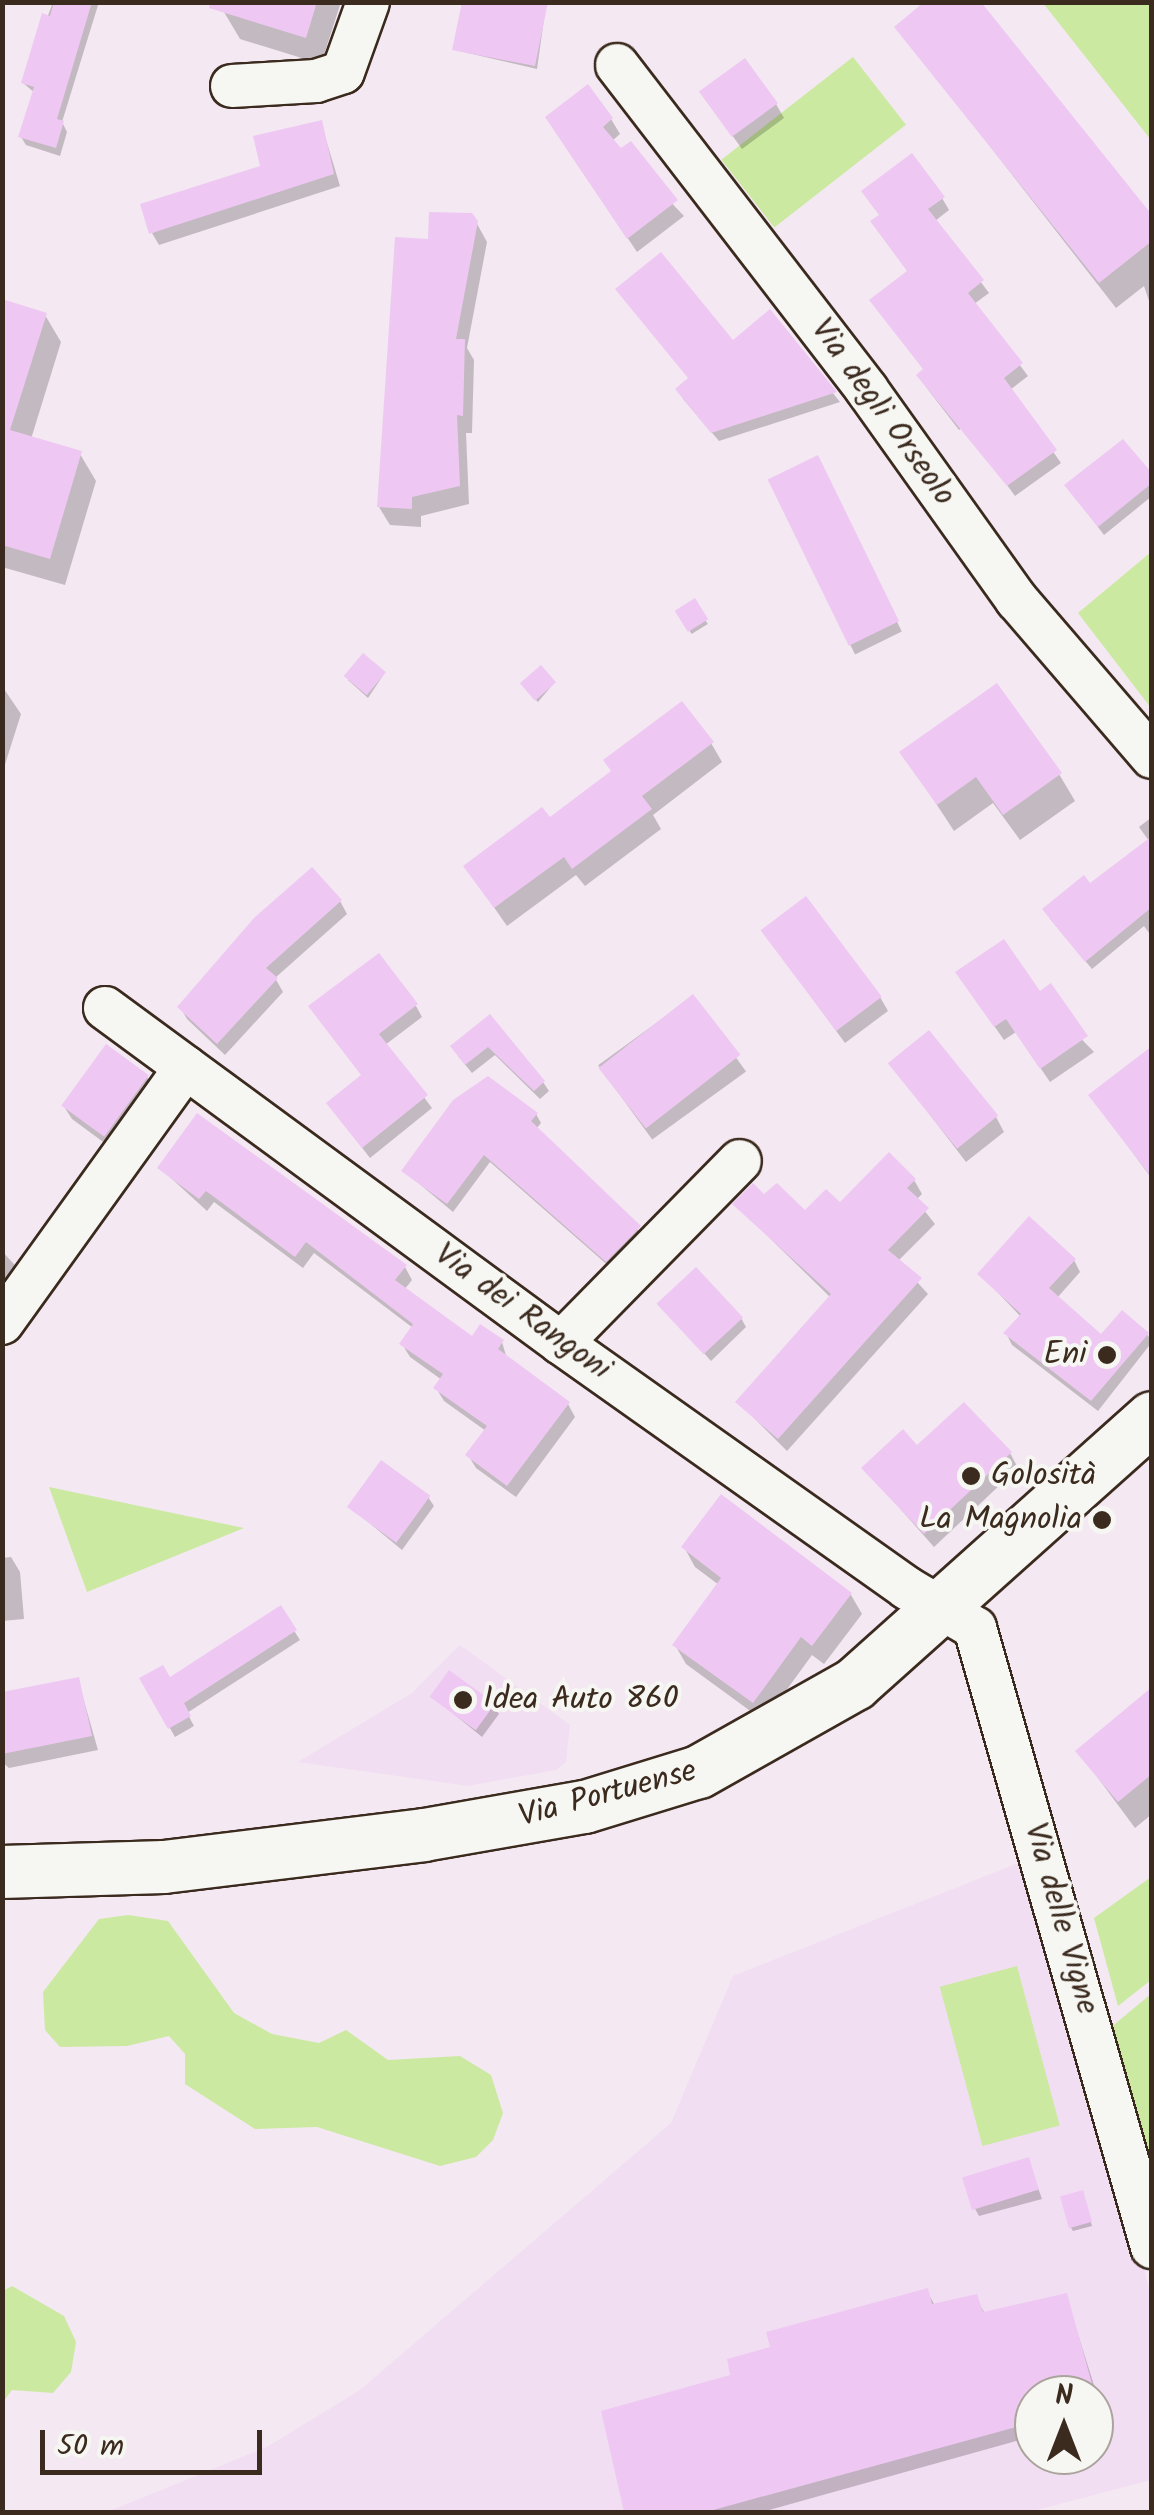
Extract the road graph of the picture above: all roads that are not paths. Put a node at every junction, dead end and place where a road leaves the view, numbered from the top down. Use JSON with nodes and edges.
{"nodes":[{"id":1,"x":368,"y":2,"type":"edge"},
{"id":2,"x":617,"y":65,"type":"dead end"},
{"id":3,"x":232,"y":86,"type":"dead end"},
{"id":4,"x":1152,"y":757,"type":"edge"},
{"id":5,"x":105,"y":1008,"type":"dead end"},
{"id":6,"x":186,"y":1067,"type":"junction"},
{"id":7,"x":740,"y":1161,"type":"dead end"},
{"id":8,"x":2,"y":1324,"type":"edge"},
{"id":9,"x":561,"y":1342,"type":"junction"},
{"id":10,"x":1152,"y":1418,"type":"edge"},
{"id":11,"x":945,"y":1606,"type":"junction"},
{"id":12,"x":2,"y":1872,"type":"edge"},
{"id":13,"x":1143,"y":2184,"type":"edge"},
{"id":14,"x":1152,"y":2247,"type":"edge"}],
"edges":[{"from":1,"to":3,"type":"street"},
{"from":2,"to":4,"type":"street","name":"Via degli Orseolo"},
{"from":5,"to":6,"type":"street","name":"Via dei Rangoni"},
{"from":6,"to":8,"type":"street"},
{"from":6,"to":9,"type":"street","name":"Via dei Rangoni"},
{"from":7,"to":9,"type":"street"},
{"from":9,"to":11,"type":"street","name":"Via dei Rangoni"},
{"from":10,"to":11,"type":"main road","name":"Via Portuense"},
{"from":11,"to":12,"type":"main road","name":"Via Portuense"},
{"from":11,"to":13,"type":"street","name":"Via delle Vigne"},
{"from":13,"to":14,"type":"street","name":"Via delle Vigne"}]}
